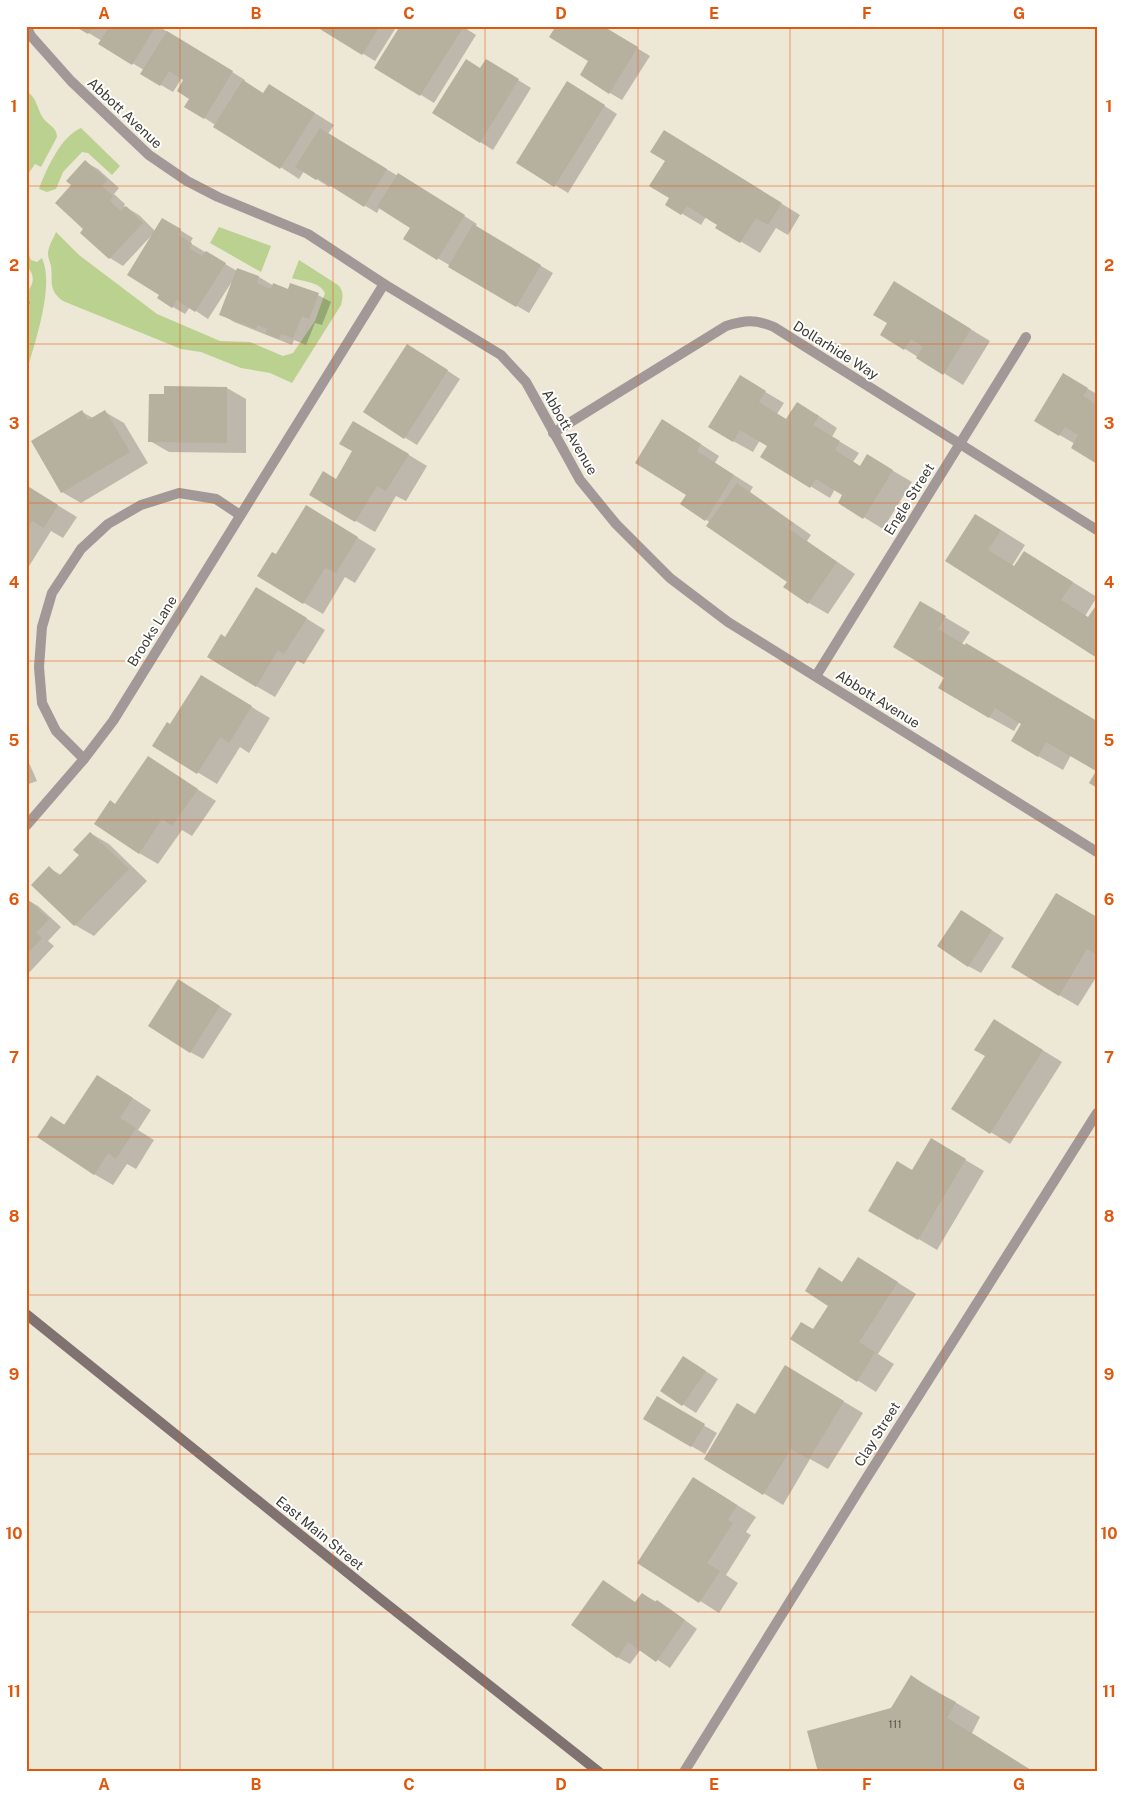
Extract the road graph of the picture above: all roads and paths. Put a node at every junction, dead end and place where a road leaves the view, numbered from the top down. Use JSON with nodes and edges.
{"nodes":[{"id":1,"x":26,"y":26,"type":"edge"},
{"id":2,"x":29,"y":38,"type":"edge"},
{"id":3,"x":384,"y":284,"type":"junction"},
{"id":4,"x":1026,"y":337,"type":"dead end"},
{"id":5,"x":554,"y":433,"type":"junction"},
{"id":6,"x":959,"y":444,"type":"junction"},
{"id":7,"x":240,"y":515,"type":"junction"},
{"id":8,"x":1097,"y":530,"type":"edge"},
{"id":9,"x":816,"y":676,"type":"junction"},
{"id":10,"x":84,"y":759,"type":"junction"},
{"id":11,"x":26,"y":826,"type":"edge"},
{"id":12,"x":1097,"y":852,"type":"edge"},
{"id":13,"x":1097,"y":1113,"type":"edge"},
{"id":14,"x":26,"y":1314,"type":"edge"},
{"id":15,"x":599,"y":1772,"type":"edge"},
{"id":16,"x":684,"y":1772,"type":"edge"}],
"edges":[{"from":1,"to":2,"type":"street","name":"Abbott Avenue"},
{"from":2,"to":3,"type":"street","name":"Abbott Avenue"},
{"from":3,"to":5,"type":"street","name":"Abbott Avenue"},
{"from":3,"to":7,"type":"street","name":"Brooks Lane"},
{"from":4,"to":6,"type":"street","name":"Engle Street"},
{"from":5,"to":6,"type":"street","name":"Dollarhide Way"},
{"from":5,"to":9,"type":"street","name":"Abbott Avenue"},
{"from":6,"to":8,"type":"street","name":"Dollarhide Way"},
{"from":6,"to":9,"type":"street","name":"Engle Street"},
{"from":7,"to":10,"type":"street","name":"Brooks Lane"},
{"from":7,"to":10,"type":"street"},
{"from":9,"to":12,"type":"street","name":"Abbott Avenue"},
{"from":10,"to":11,"type":"street","name":"Brooks Lane"},
{"from":13,"to":16,"type":"street","name":"Clay Street"},
{"from":14,"to":15,"type":"street","name":"East Main Street"}]}
